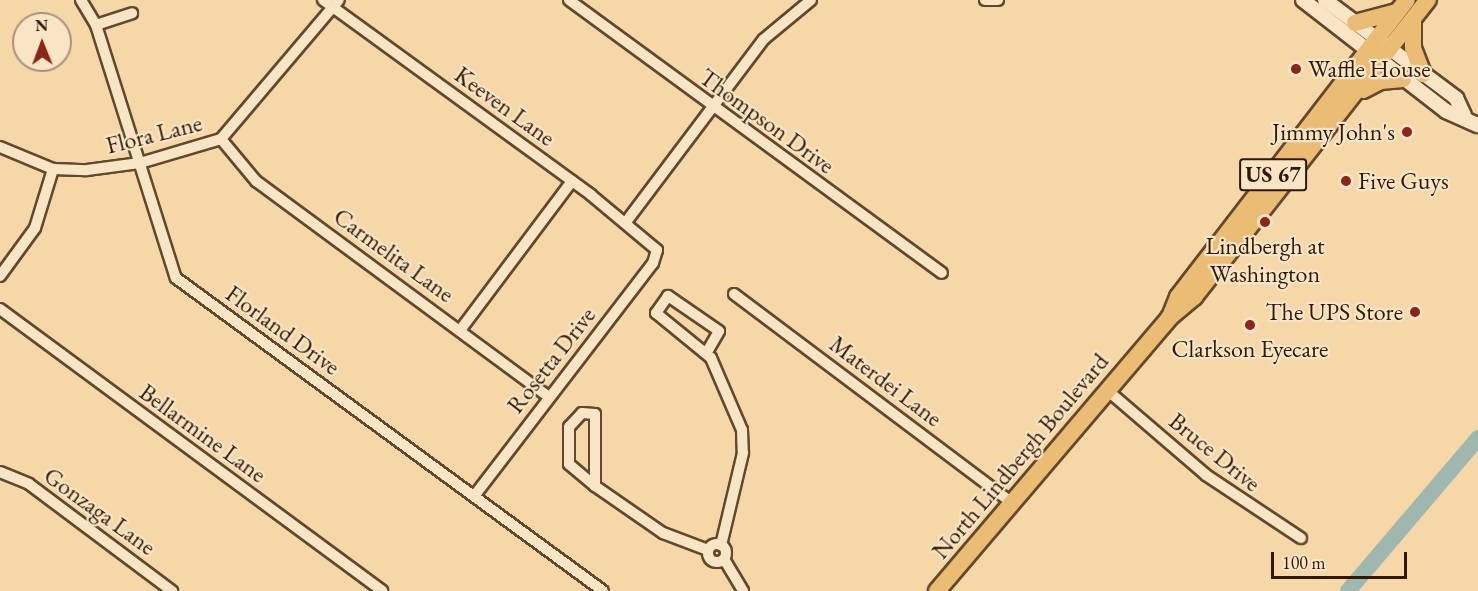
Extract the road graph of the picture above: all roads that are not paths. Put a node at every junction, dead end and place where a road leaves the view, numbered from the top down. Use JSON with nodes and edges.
{"nodes":[{"id":1,"x":81,"y":0,"type":"edge"},
{"id":2,"x":323,"y":0,"type":"edge"},
{"id":3,"x":569,"y":0,"type":"edge"},
{"id":4,"x":811,"y":0,"type":"edge"},
{"id":5,"x":985,"y":0,"type":"edge"},
{"id":6,"x":998,"y":0,"type":"edge"},
{"id":7,"x":1303,"y":0,"type":"edge"},
{"id":8,"x":1325,"y":0,"type":"edge"},
{"id":9,"x":1428,"y":0,"type":"edge"},
{"id":10,"x":336,"y":4,"type":"edge"},
{"id":11,"x":1403,"y":5,"type":"edge"},
{"id":12,"x":132,"y":13,"type":"dead end"},
{"id":13,"x":1413,"y":21,"type":"junction"},
{"id":14,"x":1355,"y":23,"type":"junction"},
{"id":15,"x":96,"y":25,"type":"junction"},
{"id":16,"x":1372,"y":46,"type":"junction"},
{"id":17,"x":1386,"y":56,"type":"junction"},
{"id":18,"x":1423,"y":74,"type":"junction"},
{"id":19,"x":1403,"y":79,"type":"junction"},
{"id":20,"x":1358,"y":93,"type":"junction"},
{"id":21,"x":714,"y":110,"type":"junction"},
{"id":22,"x":1464,"y":115,"type":"junction"},
{"id":23,"x":1478,"y":125,"type":"edge"},
{"id":24,"x":221,"y":139,"type":"junction"},
{"id":25,"x":0,"y":147,"type":"edge"},
{"id":26,"x":140,"y":163,"type":"junction"},
{"id":27,"x":53,"y":169,"type":"junction"},
{"id":28,"x":572,"y":181,"type":"junction"},
{"id":29,"x":626,"y":222,"type":"junction"},
{"id":30,"x":657,"y":250,"type":"joint"},
{"id":31,"x":942,"y":273,"type":"dead end"},
{"id":32,"x":0,"y":276,"type":"edge"},
{"id":33,"x":734,"y":294,"type":"dead end"},
{"id":34,"x":0,"y":309,"type":"edge"},
{"id":35,"x":1169,"y":318,"type":"junction"},
{"id":36,"x":461,"y":329,"type":"junction"},
{"id":37,"x":707,"y":352,"type":"junction"},
{"id":38,"x":1107,"y":390,"type":"junction"},
{"id":39,"x":549,"y":397,"type":"junction"},
{"id":40,"x":0,"y":472,"type":"edge"},
{"id":41,"x":595,"y":486,"type":"junction"},
{"id":42,"x":475,"y":495,"type":"junction"},
{"id":43,"x":1012,"y":503,"type":"junction"},
{"id":44,"x":1302,"y":538,"type":"dead end"},
{"id":45,"x":721,"y":545,"type":"junction"},
{"id":46,"x":708,"y":550,"type":"junction"},
{"id":47,"x":724,"y":559,"type":"junction"},
{"id":48,"x":172,"y":591,"type":"edge"},
{"id":49,"x":381,"y":591,"type":"edge"},
{"id":50,"x":603,"y":591,"type":"edge"},
{"id":51,"x":743,"y":591,"type":"edge"},
{"id":52,"x":937,"y":591,"type":"edge"}],
"edges":[{"from":1,"to":15,"type":"street","name":"Florland Drive"},
{"from":2,"to":10,"type":"street","name":"Keeven Lane"},
{"from":3,"to":21,"type":"street","name":"Thompson Drive"},
{"from":4,"to":21,"type":"street"},
{"from":5,"to":6,"type":"street"},
{"from":7,"to":16,"type":"main road"},
{"from":8,"to":14,"type":"main road"},
{"from":9,"to":13,"type":"main road","number":"US 67"},
{"from":10,"to":24,"type":"street","name":"Flora Lane"},
{"from":10,"to":28,"type":"street","name":"Keeven Lane"},
{"from":11,"to":14,"type":"main road"},
{"from":11,"to":16,"type":"main road","number":"US 67"},
{"from":12,"to":15,"type":"street"},
{"from":13,"to":17,"type":"main road","number":"US 67"},
{"from":13,"to":18,"type":"main road"},
{"from":14,"to":16,"type":"main road"},
{"from":15,"to":26,"type":"street","name":"Florland Drive"},
{"from":16,"to":17,"type":"main road"},
{"from":16,"to":35,"type":"main road","number":"US 67"},
{"from":17,"to":18,"type":"main road"},
{"from":17,"to":19,"type":"main road"},
{"from":17,"to":20,"type":"main road","number":"US 67"},
{"from":18,"to":22,"type":"main road"},
{"from":19,"to":20,"type":"main road"},
{"from":19,"to":22,"type":"main road"},
{"from":20,"to":35,"type":"main road","number":"US 67"},
{"from":21,"to":29,"type":"street"},
{"from":21,"to":31,"type":"street","name":"Thompson Drive"},
{"from":22,"to":23,"type":"main road"},
{"from":24,"to":26,"type":"street","name":"Flora Lane"},
{"from":24,"to":36,"type":"street","name":"Carmelita Lane"},
{"from":25,"to":27,"type":"street","name":"Flora Lane"},
{"from":26,"to":27,"type":"street","name":"Flora Lane"},
{"from":26,"to":42,"type":"street","name":"Florland Drive"},
{"from":27,"to":32,"type":"street"},
{"from":28,"to":29,"type":"street","name":"Keeven Lane"},
{"from":28,"to":36,"type":"street"},
{"from":29,"to":30,"type":"street","name":"Keeven Lane"},
{"from":30,"to":39,"type":"street","name":"Rosetta Drive"},
{"from":33,"to":43,"type":"street","name":"Materdei Lane"},
{"from":34,"to":49,"type":"street","name":"Bellarmine Lane"},
{"from":35,"to":38,"type":"main road","name":"North Lindbergh Boulevard","number":"US 67"},
{"from":36,"to":39,"type":"street","name":"Carmelita Lane"},
{"from":37,"to":37,"type":"street"},
{"from":37,"to":45,"type":"street"},
{"from":38,"to":43,"type":"main road","name":"North Lindbergh Boulevard","number":"US 67"},
{"from":38,"to":44,"type":"street","name":"Bruce Drive"},
{"from":39,"to":42,"type":"street","name":"Rosetta Drive"},
{"from":40,"to":48,"type":"street","name":"Gonzaga Lane"},
{"from":41,"to":41,"type":"street"},
{"from":41,"to":46,"type":"street"},
{"from":42,"to":50,"type":"street","name":"Florland Drive"},
{"from":43,"to":52,"type":"main road","name":"North Lindbergh Boulevard","number":"US 67"},
{"from":45,"to":46,"type":"street"},
{"from":45,"to":47,"type":"street"},
{"from":46,"to":47,"type":"street"},
{"from":47,"to":51,"type":"street"}]}
